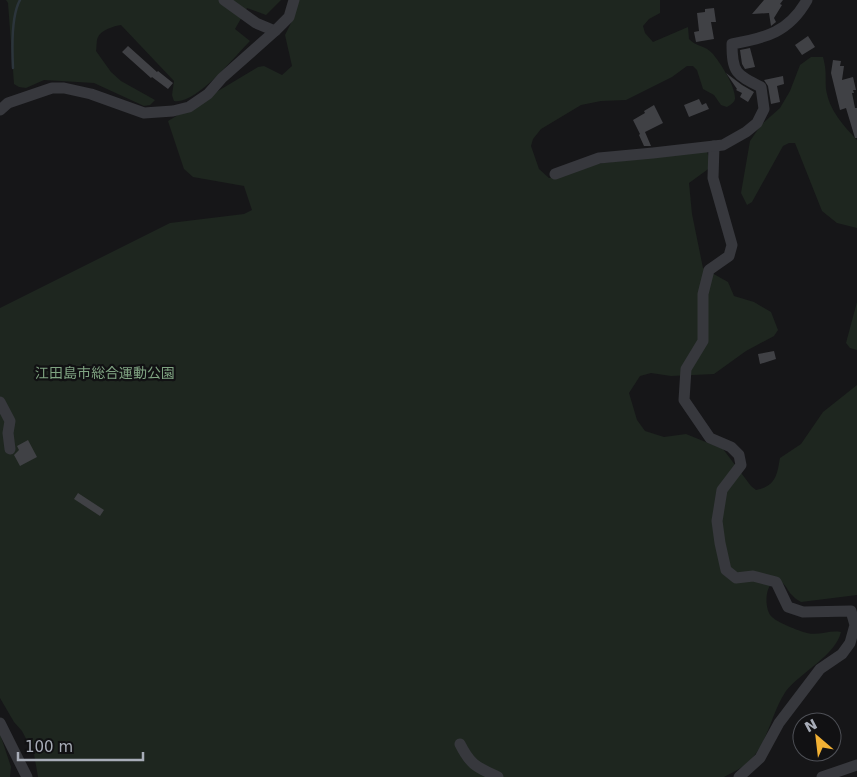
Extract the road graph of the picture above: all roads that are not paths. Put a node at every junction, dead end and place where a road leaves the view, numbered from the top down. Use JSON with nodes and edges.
{"nodes":[{"id":1,"x":224,"y":0,"type":"edge"},
{"id":2,"x":294,"y":0,"type":"edge"},
{"id":3,"x":807,"y":0,"type":"edge"},
{"id":4,"x":275,"y":31,"type":"junction"},
{"id":5,"x":0,"y":110,"type":"edge"},
{"id":6,"x":714,"y":146,"type":"junction"},
{"id":7,"x":555,"y":174,"type":"dead end"},
{"id":8,"x":0,"y":402,"type":"edge"},
{"id":9,"x":10,"y":449,"type":"dead end"},
{"id":10,"x":0,"y":724,"type":"edge"},
{"id":11,"x":460,"y":744,"type":"dead end"},
{"id":12,"x":857,"y":765,"type":"edge"},
{"id":13,"x":27,"y":777,"type":"edge"},
{"id":14,"x":498,"y":777,"type":"edge"},
{"id":15,"x":740,"y":777,"type":"edge"},
{"id":16,"x":822,"y":777,"type":"edge"}],
"edges":[{"from":1,"to":4,"type":"street"},
{"from":2,"to":4,"type":"street"},
{"from":3,"to":6,"type":"street"},
{"from":4,"to":5,"type":"street"},
{"from":6,"to":7,"type":"street"},
{"from":6,"to":15,"type":"street"},
{"from":8,"to":9,"type":"street"},
{"from":10,"to":13,"type":"street"},
{"from":11,"to":14,"type":"street"},
{"from":12,"to":16,"type":"street"}]}
